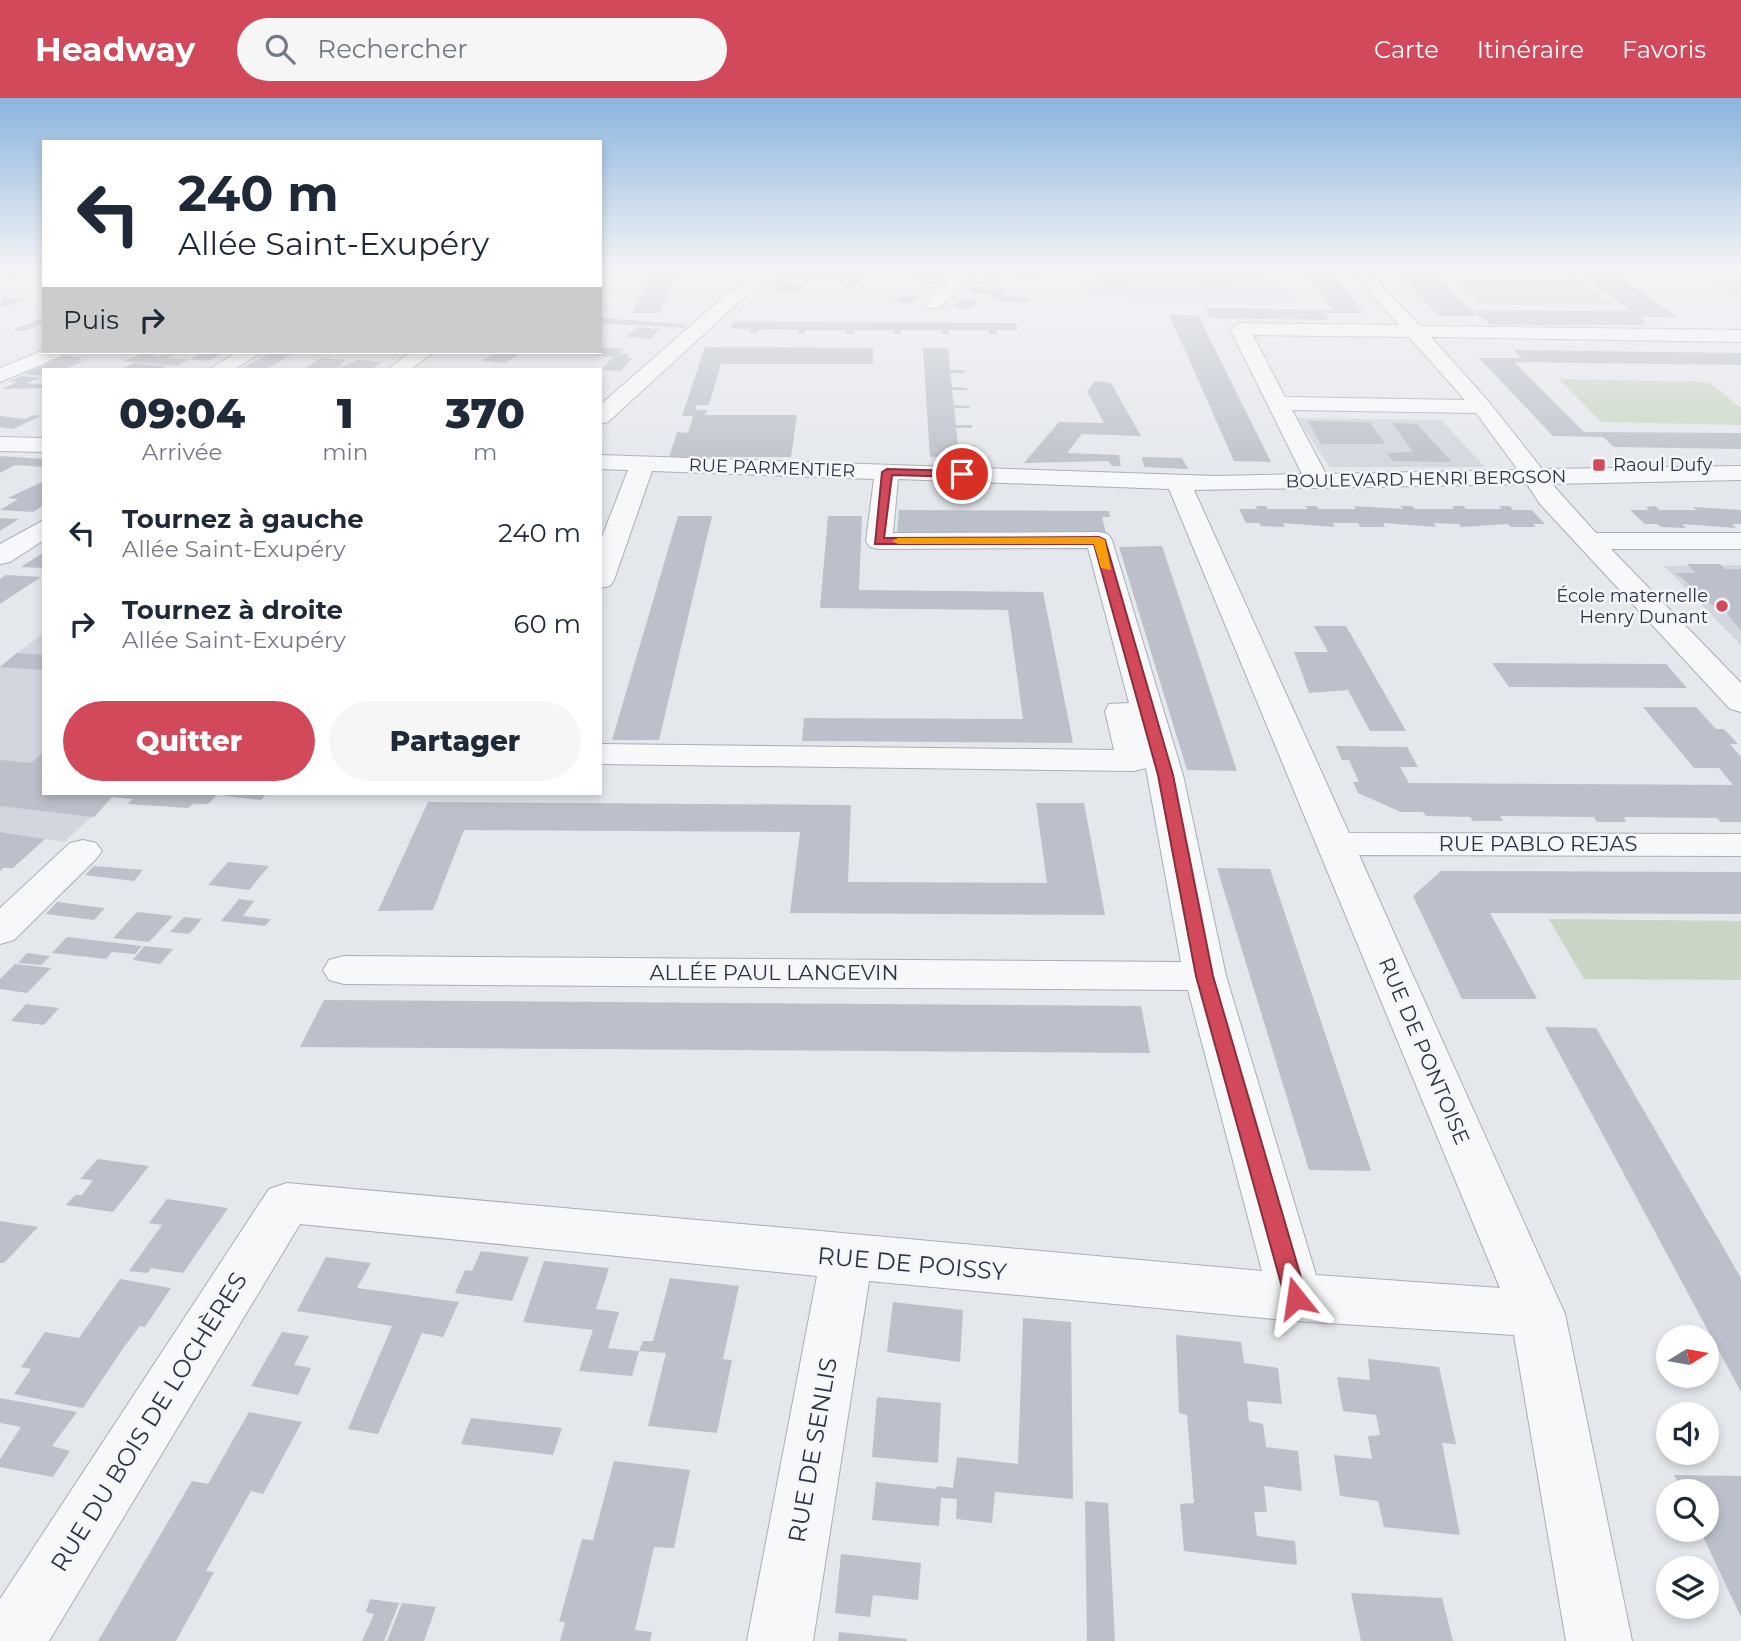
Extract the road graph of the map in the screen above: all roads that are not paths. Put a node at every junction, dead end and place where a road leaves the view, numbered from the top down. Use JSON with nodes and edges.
{"nodes":[{"id":1,"x":689,"y":337,"type":"edge"},
{"id":2,"x":1244,"y":337,"type":"edge"},
{"id":3,"x":1418,"y":337,"type":"edge"},
{"id":4,"x":50,"y":354,"type":"edge"},
{"id":5,"x":248,"y":354,"type":"edge"},
{"id":6,"x":421,"y":354,"type":"edge"},
{"id":7,"x":222,"y":368,"type":"edge"},
{"id":8,"x":400,"y":368,"type":"edge"},
{"id":9,"x":0,"y":376,"type":"edge"},
{"id":10,"x":1277,"y":403,"type":"junction"},
{"id":11,"x":1482,"y":408,"type":"junction"},
{"id":12,"x":602,"y":415,"type":"edge"},
{"id":13,"x":0,"y":444,"type":"edge"},
{"id":14,"x":42,"y":445,"type":"edge"},
{"id":15,"x":602,"y":462,"type":"edge"},
{"id":16,"x":642,"y":464,"type":"junction"},
{"id":17,"x":887,"y":472,"type":"junction"},
{"id":18,"x":1741,"y":473,"type":"edge"},
{"id":19,"x":1536,"y":477,"type":"junction"},
{"id":20,"x":1318,"y":482,"type":"junction"},
{"id":21,"x":1187,"y":483,"type":"junction"},
{"id":22,"x":42,"y":528,"type":"edge"},
{"id":23,"x":1589,"y":541,"type":"junction"},
{"id":24,"x":1741,"y":541,"type":"edge"},
{"id":25,"x":0,"y":556,"type":"edge"},
{"id":26,"x":602,"y":574,"type":"edge"},
{"id":27,"x":1741,"y":702,"type":"edge"},
{"id":28,"x":602,"y":754,"type":"edge"},
{"id":29,"x":1150,"y":768,"type":"junction"},
{"id":30,"x":602,"y":771,"type":"edge"},
{"id":31,"x":1335,"y":844,"type":"junction"},
{"id":32,"x":1741,"y":845,"type":"edge"},
{"id":33,"x":83,"y":851,"type":"dead end"},
{"id":34,"x":0,"y":931,"type":"edge"},
{"id":35,"x":344,"y":970,"type":"dead end"},
{"id":36,"x":1205,"y":976,"type":"junction"},
{"id":37,"x":287,"y":1202,"type":"joint"},
{"id":38,"x":846,"y":1259,"type":"junction"},
{"id":39,"x":1296,"y":1298,"type":"junction"},
{"id":40,"x":1538,"y":1314,"type":"junction"},
{"id":41,"x":11,"y":1641,"type":"edge"},
{"id":42,"x":780,"y":1641,"type":"edge"},
{"id":43,"x":1599,"y":1641,"type":"edge"}],
"edges":[{"from":1,"to":12,"type":"street"},
{"from":2,"to":10,"type":"street"},
{"from":3,"to":11,"type":"street"},
{"from":4,"to":9,"type":"street"},
{"from":5,"to":7,"type":"street"},
{"from":6,"to":8,"type":"street"},
{"from":10,"to":11,"type":"street"},
{"from":10,"to":20,"type":"street"},
{"from":11,"to":19,"type":"street"},
{"from":13,"to":14,"type":"street"},
{"from":15,"to":16,"type":"street","name":"RUE PARMENTIER"},
{"from":16,"to":17,"type":"street","name":"RUE PARMENTIER"},
{"from":16,"to":26,"type":"street"},
{"from":17,"to":21,"type":"street","name":"RUE PARMENTIER"},
{"from":17,"to":29,"type":"street"},
{"from":18,"to":19,"type":"street","name":"BOULEVARD HENRI BERGSON"},
{"from":19,"to":20,"type":"street","name":"BOULEVARD HENRI BERGSON"},
{"from":19,"to":23,"type":"street"},
{"from":20,"to":21,"type":"street","name":"BOULEVARD HENRI BERGSON"},
{"from":21,"to":31,"type":"street","name":"RUE DE PONTOISE"},
{"from":22,"to":25,"type":"street"},
{"from":23,"to":24,"type":"street"},
{"from":23,"to":27,"type":"street"},
{"from":28,"to":29,"type":"street"},
{"from":29,"to":30,"type":"street"},
{"from":29,"to":36,"type":"street"},
{"from":31,"to":32,"type":"street","name":"RUE PABLO REJAS"},
{"from":31,"to":40,"type":"street","name":"RUE DE PONTOISE"},
{"from":33,"to":34,"type":"street"},
{"from":35,"to":36,"type":"street","name":"ALLÉE PAUL LANGEVIN"},
{"from":36,"to":39,"type":"street"},
{"from":37,"to":38,"type":"street","name":"RUE DE POISSY"},
{"from":37,"to":41,"type":"street","name":"RUE DU BOIS DE LOCHÈRES"},
{"from":38,"to":39,"type":"street","name":"RUE DE POISSY"},
{"from":38,"to":42,"type":"street","name":"RUE DE SENLIS"},
{"from":39,"to":40,"type":"street","name":"RUE DE POISSY"},
{"from":40,"to":43,"type":"street","name":"RUE DE PONTOISE"}]}
